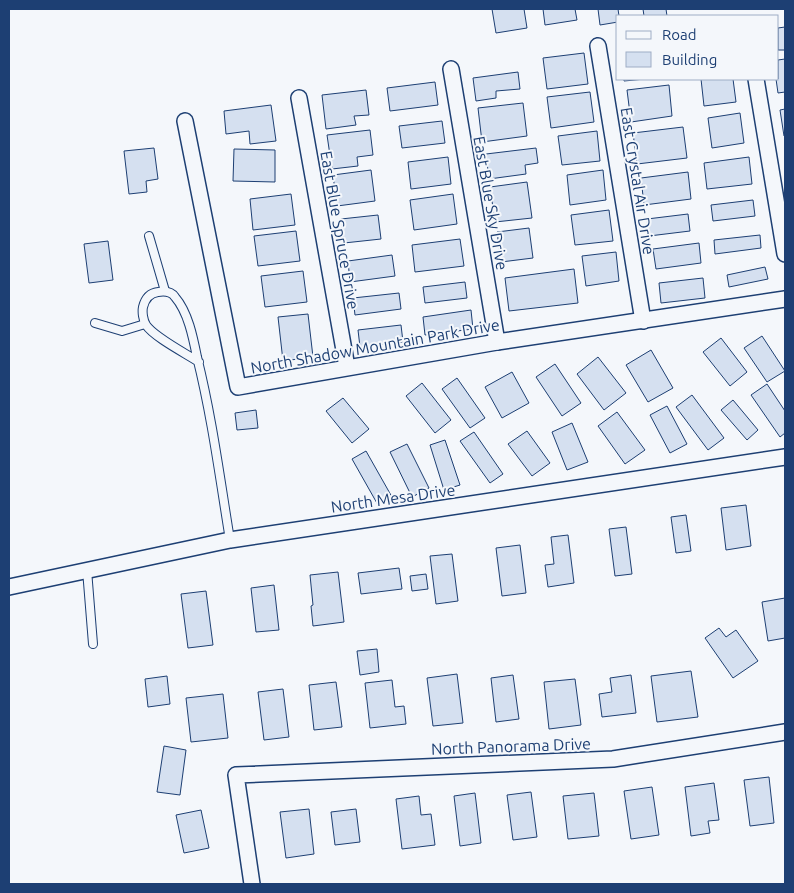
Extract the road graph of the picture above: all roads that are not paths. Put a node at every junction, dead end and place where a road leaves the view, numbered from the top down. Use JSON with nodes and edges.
{"nodes":[{"id":1,"x":598,"y":46,"type":"dead end"},
{"id":2,"x":451,"y":69,"type":"dead end"},
{"id":3,"x":756,"y":80,"type":"edge"},
{"id":4,"x":299,"y":98,"type":"dead end"},
{"id":5,"x":185,"y":121,"type":"dead end"},
{"id":6,"x":148,"y":236,"type":"dead end"},
{"id":7,"x":785,"y":254,"type":"edge"},
{"id":8,"x":165,"y":291,"type":"junction"},
{"id":9,"x":785,"y":299,"type":"edge"},
{"id":10,"x":643,"y":321,"type":"junction"},
{"id":11,"x":95,"y":323,"type":"dead end"},
{"id":12,"x":145,"y":324,"type":"junction"},
{"id":13,"x":497,"y":342,"type":"junction"},
{"id":14,"x":199,"y":362,"type":"junction"},
{"id":15,"x":347,"y":367,"type":"junction"},
{"id":16,"x":785,"y":457,"type":"edge"},
{"id":17,"x":230,"y":540,"type":"junction"},
{"id":18,"x":87,"y":570,"type":"junction"},
{"id":19,"x":9,"y":587,"type":"edge"},
{"id":20,"x":93,"y":644,"type":"dead end"},
{"id":21,"x":785,"y":732,"type":"edge"},
{"id":22,"x":252,"y":884,"type":"edge"}],
"edges":[{"from":1,"to":10,"type":"street","name":"East Crystal Air Drive"},
{"from":2,"to":13,"type":"street","name":"East Blue Sky Drive"},
{"from":3,"to":7,"type":"street"},
{"from":4,"to":15,"type":"street","name":"East Blue Spruce Drive"},
{"from":5,"to":15,"type":"street","name":"North Shadow Mountain Park Drive"},
{"from":6,"to":8,"type":"lane"},
{"from":8,"to":12,"type":"lane"},
{"from":8,"to":14,"type":"lane"},
{"from":9,"to":10,"type":"street","name":"North Shadow Mountain Park Drive"},
{"from":10,"to":13,"type":"street","name":"North Shadow Mountain Park Drive"},
{"from":11,"to":12,"type":"lane"},
{"from":12,"to":14,"type":"lane"},
{"from":13,"to":15,"type":"street","name":"North Shadow Mountain Park Drive"},
{"from":14,"to":17,"type":"lane"},
{"from":16,"to":17,"type":"street","name":"North Mesa Drive"},
{"from":17,"to":18,"type":"street","name":"North Mesa Drive"},
{"from":18,"to":19,"type":"street","name":"North Mesa Drive"},
{"from":18,"to":20,"type":"lane"},
{"from":21,"to":22,"type":"street","name":"North Panorama Drive"}]}
